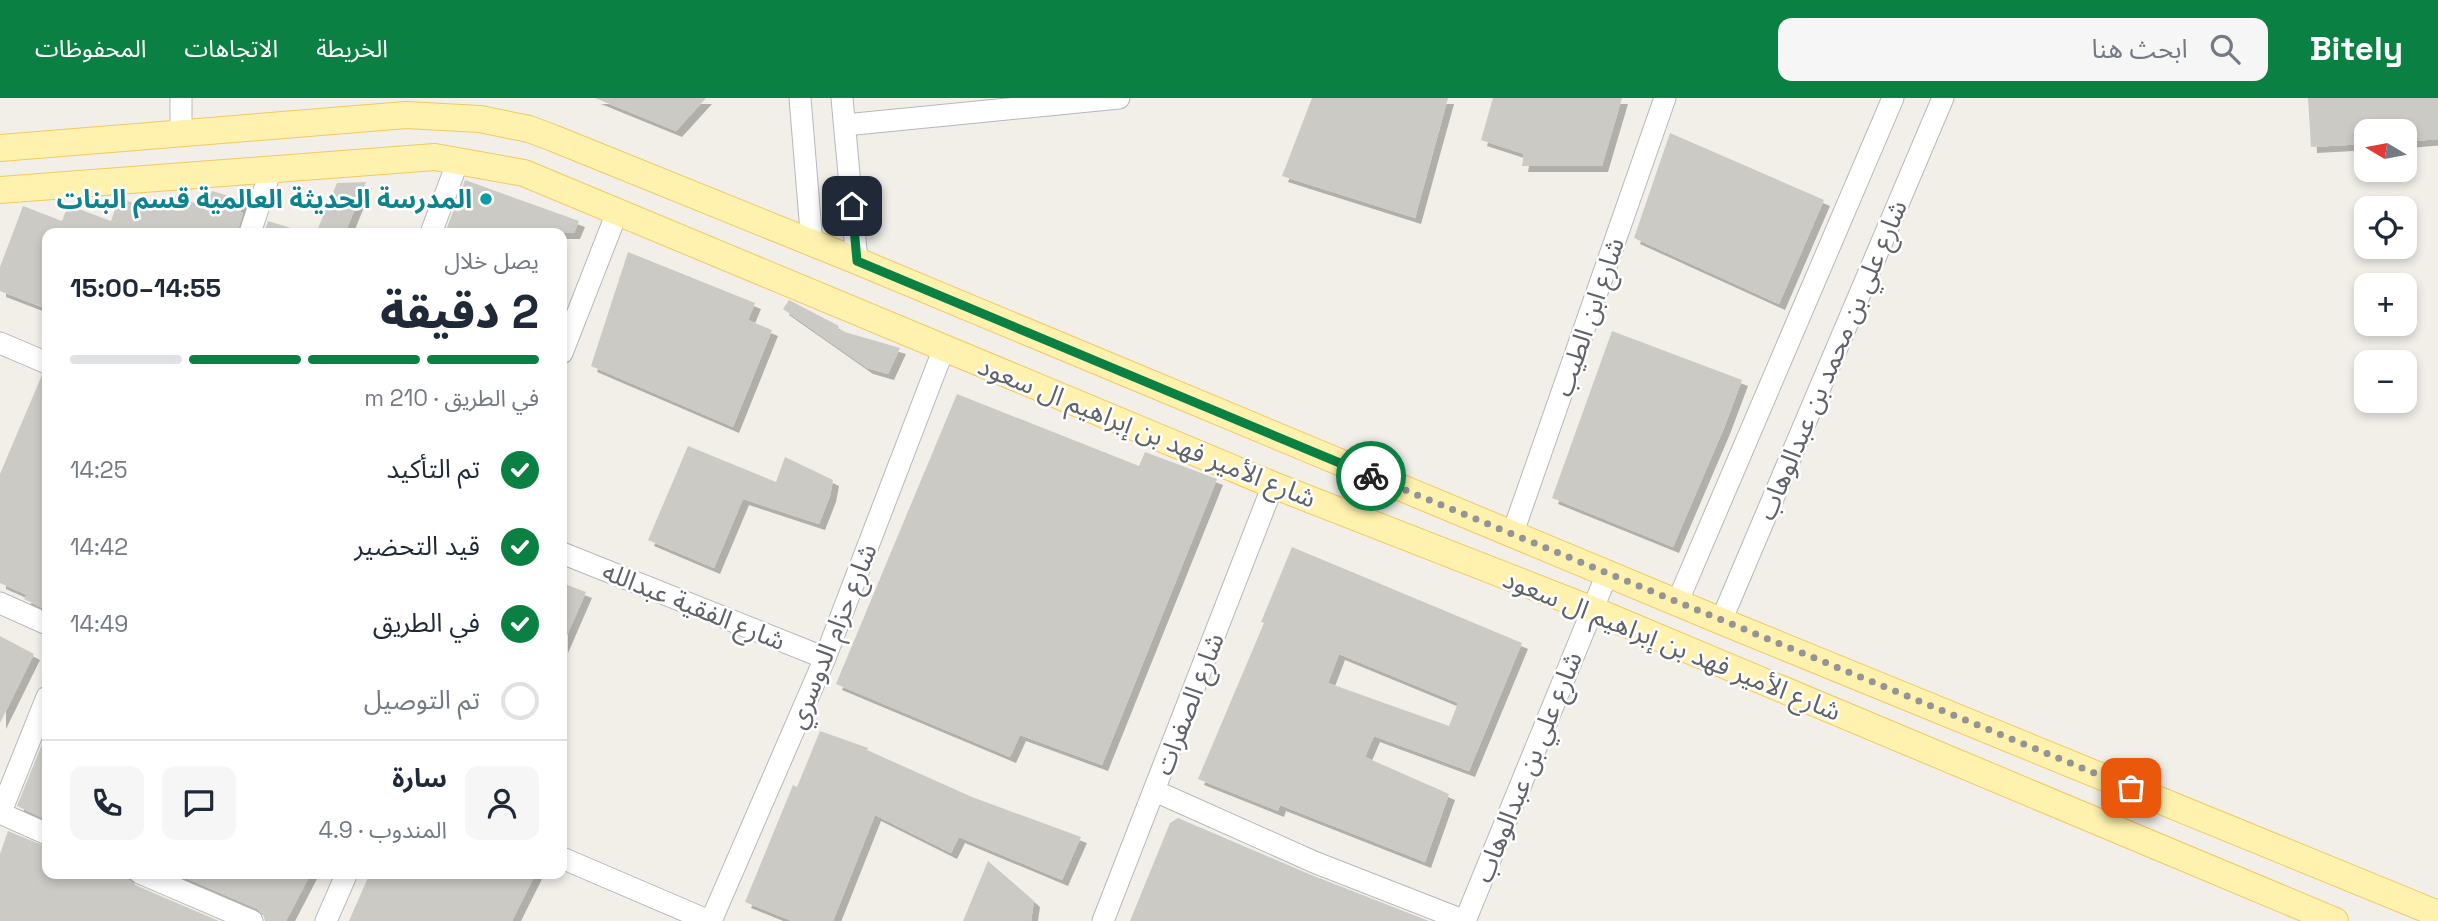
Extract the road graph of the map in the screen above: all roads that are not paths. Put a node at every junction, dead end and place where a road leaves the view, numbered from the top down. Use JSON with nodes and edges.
{"nodes":[{"id":1,"x":181,"y":98,"type":"edge"},
{"id":2,"x":800,"y":98,"type":"edge"},
{"id":3,"x":842,"y":98,"type":"edge"},
{"id":4,"x":1119,"y":98,"type":"edge"},
{"id":5,"x":1665,"y":98,"type":"edge"},
{"id":6,"x":1893,"y":98,"type":"edge"},
{"id":7,"x":1943,"y":98,"type":"edge"},
{"id":8,"x":845,"y":125,"type":"junction"},
{"id":9,"x":181,"y":133,"type":"junction"},
{"id":10,"x":0,"y":148,"type":"edge"},
{"id":11,"x":458,"y":161,"type":"junction"},
{"id":12,"x":271,"y":169,"type":"junction"},
{"id":13,"x":0,"y":190,"type":"edge"},
{"id":14,"x":618,"y":210,"type":"junction"},
{"id":15,"x":252,"y":228,"type":"edge"},
{"id":16,"x":433,"y":228,"type":"edge"},
{"id":17,"x":812,"y":244,"type":"junction"},
{"id":18,"x":857,"y":261,"type":"junction"},
{"id":19,"x":567,"y":340,"type":"edge"},
{"id":20,"x":0,"y":343,"type":"edge"},
{"id":21,"x":944,"y":348,"type":"junction"},
{"id":22,"x":42,"y":361,"type":"edge"},
{"id":23,"x":1273,"y":485,"type":"junction"},
{"id":24,"x":1512,"y":535,"type":"junction"},
{"id":25,"x":567,"y":556,"type":"edge"},
{"id":26,"x":1607,"y":574,"type":"junction"},
{"id":27,"x":0,"y":603,"type":"edge"},
{"id":28,"x":1677,"y":603,"type":"junction"},
{"id":29,"x":1593,"y":610,"type":"junction"},
{"id":30,"x":1721,"y":621,"type":"junction"},
{"id":31,"x":42,"y":622,"type":"edge"},
{"id":32,"x":825,"y":658,"type":"junction"},
{"id":33,"x":42,"y":709,"type":"edge"},
{"id":34,"x":1155,"y":791,"type":"junction"},
{"id":35,"x":0,"y":814,"type":"edge"},
{"id":36,"x":42,"y":832,"type":"edge"},
{"id":37,"x":567,"y":860,"type":"edge"},
{"id":38,"x":154,"y":879,"type":"edge"},
{"id":39,"x":344,"y":879,"type":"edge"},
{"id":40,"x":2438,"y":914,"type":"edge"},
{"id":41,"x":252,"y":921,"type":"edge"},
{"id":42,"x":326,"y":921,"type":"edge"},
{"id":43,"x":710,"y":921,"type":"edge"},
{"id":44,"x":1103,"y":921,"type":"edge"},
{"id":45,"x":1465,"y":921,"type":"edge"},
{"id":46,"x":2335,"y":921,"type":"edge"}],
"edges":[{"from":1,"to":9,"type":"street"},
{"from":2,"to":17,"type":"street"},
{"from":3,"to":8,"type":"street"},
{"from":4,"to":8,"type":"street"},
{"from":5,"to":24,"type":"street","name":"شارع ابن الطيب"},
{"from":6,"to":28,"type":"street"},
{"from":7,"to":30,"type":"street","name":"شارع علي بن محمد بن عبدالوهاب"},
{"from":8,"to":18,"type":"street"},
{"from":9,"to":10,"type":"main road","name":"شارع الأمير فهد بن إبراهيم ال سعود"},
{"from":9,"to":17,"type":"main road","name":"شارع الأمير فهد بن إبراهيم ال سعود"},
{"from":11,"to":12,"type":"main road","name":"شارع الأمير فهد بن إبراهيم ال سعود"},
{"from":11,"to":14,"type":"main road","name":"شارع الأمير فهد بن إبراهيم ال سعود"},
{"from":11,"to":16,"type":"street"},
{"from":12,"to":13,"type":"main road","name":"شارع الأمير فهد بن إبراهيم ال سعود"},
{"from":12,"to":15,"type":"street"},
{"from":14,"to":19,"type":"street"},
{"from":14,"to":21,"type":"main road","name":"شارع الأمير فهد بن إبراهيم ال سعود"},
{"from":17,"to":18,"type":"main road","name":"شارع الأمير فهد بن إبراهيم ال سعود"},
{"from":18,"to":24,"type":"main road","name":"شارع الأمير فهد بن إبراهيم ال سعود"},
{"from":20,"to":22,"type":"street"},
{"from":21,"to":23,"type":"main road","name":"شارع الأمير فهد بن إبراهيم ال سعود"},
{"from":21,"to":32,"type":"street","name":"شارع حزام الدوسري"},
{"from":23,"to":29,"type":"main road","name":"شارع الأمير فهد بن إبراهيم ال سعود"},
{"from":23,"to":34,"type":"street","name":"شارع الصفرات"},
{"from":24,"to":26,"type":"main road","name":"شارع الأمير فهد بن إبراهيم ال سعود"},
{"from":25,"to":32,"type":"street","name":"شارع الفقية عبدالله"},
{"from":26,"to":28,"type":"main road","name":"شارع الأمير فهد بن إبراهيم ال سعود"},
{"from":26,"to":29,"type":"street","name":"شارع علي بن عبدالوهاب"},
{"from":27,"to":31,"type":"street"},
{"from":28,"to":30,"type":"main road","name":"شارع الأمير فهد بن إبراهيم ال سعود"},
{"from":29,"to":45,"type":"street","name":"شارع علي بن عبدالوهاب"},
{"from":29,"to":46,"type":"main road","name":"شارع الأمير فهد بن إبراهيم ال سعود"},
{"from":30,"to":40,"type":"main road","name":"شارع الأمير فهد بن إبراهيم ال سعود"},
{"from":32,"to":43,"type":"street","name":"شارع حزام الدوسري"},
{"from":33,"to":35,"type":"street"},
{"from":34,"to":44,"type":"street","name":"شارع الصفرات"},
{"from":34,"to":45,"type":"street"},
{"from":35,"to":36,"type":"street"},
{"from":37,"to":43,"type":"street"},
{"from":38,"to":41,"type":"street"},
{"from":39,"to":42,"type":"street"}]}
